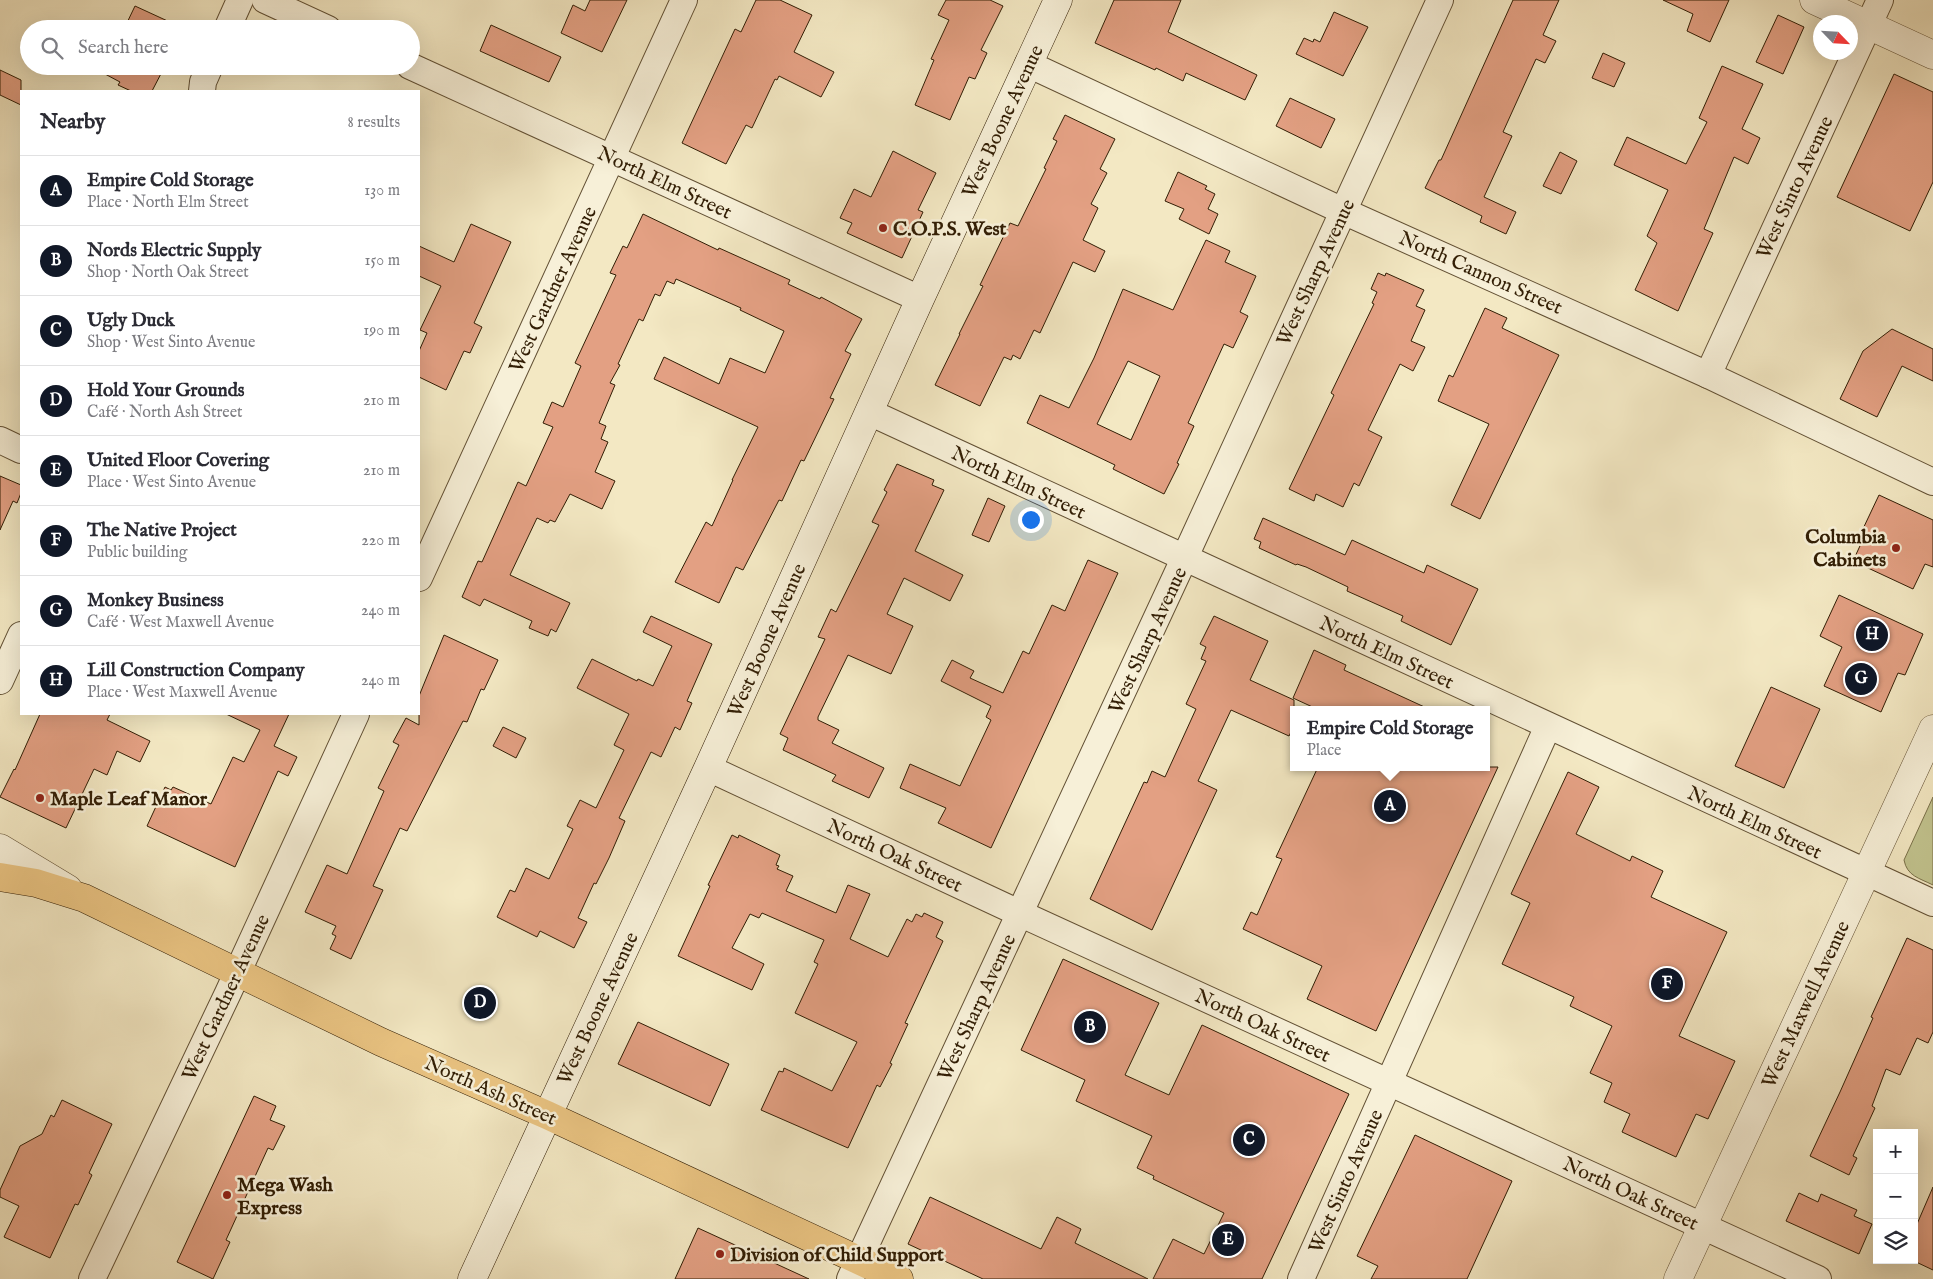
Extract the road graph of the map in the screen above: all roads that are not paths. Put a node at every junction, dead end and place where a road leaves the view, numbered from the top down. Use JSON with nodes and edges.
{"nodes":[{"id":1,"x":240,"y":0,"type":"edge"},
{"id":2,"x":265,"y":0,"type":"edge"},
{"id":3,"x":684,"y":0,"type":"edge"},
{"id":4,"x":1058,"y":0,"type":"edge"},
{"id":5,"x":1440,"y":0,"type":"edge"},
{"id":6,"x":1814,"y":0,"type":"edge"},
{"id":7,"x":1880,"y":0,"type":"edge"},
{"id":8,"x":231,"y":20,"type":"edge"},
{"id":9,"x":308,"y":20,"type":"edge"},
{"id":10,"x":1868,"y":25,"type":"junction"},
{"id":11,"x":1933,"y":55,"type":"edge"},
{"id":12,"x":1028,"y":64,"type":"junction"},
{"id":13,"x":420,"y":71,"type":"edge"},
{"id":14,"x":206,"y":75,"type":"edge"},
{"id":15,"x":202,"y":90,"type":"edge"},
{"id":16,"x":612,"y":158,"type":"junction"},
{"id":17,"x":1344,"y":211,"type":"junction"},
{"id":18,"x":920,"y":299,"type":"junction"},
{"id":19,"x":1708,"y":375,"type":"junction"},
{"id":20,"x":869,"y":412,"type":"junction"},
{"id":21,"x":0,"y":440,"type":"edge"},
{"id":22,"x":20,"y":450,"type":"edge"},
{"id":23,"x":1933,"y":482,"type":"edge"},
{"id":24,"x":1184,"y":559,"type":"junction"},
{"id":25,"x":420,"y":576,"type":"edge"},
{"id":26,"x":20,"y":637,"type":"edge"},
{"id":27,"x":0,"y":681,"type":"edge"},
{"id":28,"x":356,"y":715,"type":"edge"},
{"id":29,"x":1548,"y":726,"type":"junction"},
{"id":30,"x":1933,"y":729,"type":"edge"},
{"id":31,"x":708,"y":768,"type":"junction"},
{"id":32,"x":0,"y":848,"type":"edge"},
{"id":33,"x":1866,"y":873,"type":"junction"},
{"id":34,"x":0,"y":877,"type":"edge"},
{"id":35,"x":84,"y":898,"type":"junction"},
{"id":36,"x":1933,"y":903,"type":"edge"},
{"id":37,"x":1020,"y":913,"type":"junction"},
{"id":38,"x":237,"y":973,"type":"junction"},
{"id":39,"x":1390,"y":1083,"type":"junction"},
{"id":40,"x":547,"y":1115,"type":"junction"},
{"id":41,"x":1702,"y":1226,"type":"junction"},
{"id":42,"x":854,"y":1270,"type":"edge"},
{"id":43,"x":92,"y":1279,"type":"edge"},
{"id":44,"x":472,"y":1279,"type":"edge"},
{"id":45,"x":898,"y":1279,"type":"edge"},
{"id":46,"x":1301,"y":1279,"type":"edge"},
{"id":47,"x":1678,"y":1279,"type":"edge"},
{"id":48,"x":1818,"y":1279,"type":"edge"}],
"edges":[{"from":1,"to":8,"type":"street"},
{"from":2,"to":9,"type":"street"},
{"from":3,"to":16,"type":"street","name":"West Gardner Avenue"},
{"from":4,"to":12,"type":"main road","name":"West Boone Avenue"},
{"from":5,"to":17,"type":"street","name":"West Sharp Avenue"},
{"from":6,"to":10,"type":"main road"},
{"from":7,"to":10,"type":"street","name":"West Sinto Avenue"},
{"from":10,"to":11,"type":"main road"},
{"from":10,"to":19,"type":"street","name":"West Sinto Avenue"},
{"from":12,"to":17,"type":"street","name":"North Cannon Street"},
{"from":12,"to":18,"type":"main road","name":"West Boone Avenue"},
{"from":13,"to":16,"type":"street","name":"North Elm Street"},
{"from":14,"to":15,"type":"street"},
{"from":16,"to":18,"type":"street","name":"North Elm Street"},
{"from":16,"to":25,"type":"street","name":"West Gardner Avenue"},
{"from":17,"to":19,"type":"street","name":"North Cannon Street"},
{"from":17,"to":24,"type":"street","name":"West Sharp Avenue"},
{"from":18,"to":20,"type":"main road","name":"West Boone Avenue"},
{"from":19,"to":23,"type":"street","name":"North Cannon Street"},
{"from":20,"to":24,"type":"street","name":"North Elm Street"},
{"from":20,"to":31,"type":"main road","name":"West Boone Avenue"},
{"from":21,"to":22,"type":"street"},
{"from":24,"to":29,"type":"street","name":"North Elm Street"},
{"from":24,"to":37,"type":"street","name":"West Sharp Avenue"},
{"from":26,"to":27,"type":"street"},
{"from":28,"to":38,"type":"street","name":"West Gardner Avenue"},
{"from":29,"to":33,"type":"street","name":"North Elm Street"},
{"from":29,"to":39,"type":"street","name":"West Sinto Avenue"},
{"from":30,"to":33,"type":"main road","name":"West Maxwell Avenue"},
{"from":31,"to":37,"type":"street","name":"North Oak Street"},
{"from":31,"to":40,"type":"main road","name":"West Boone Avenue"},
{"from":32,"to":35,"type":"main road","name":"North Ash Street"},
{"from":33,"to":36,"type":"street","name":"North Elm Street"},
{"from":33,"to":41,"type":"main road","name":"West Maxwell Avenue"},
{"from":34,"to":35,"type":"main road","name":"North Ash Street"},
{"from":35,"to":38,"type":"main road","name":"North Ash Street"},
{"from":37,"to":39,"type":"street","name":"North Oak Street"},
{"from":37,"to":42,"type":"street","name":"West Sharp Avenue"},
{"from":38,"to":40,"type":"main road","name":"North Ash Street"},
{"from":38,"to":43,"type":"street","name":"West Gardner Avenue"},
{"from":39,"to":41,"type":"street","name":"North Oak Street"},
{"from":39,"to":46,"type":"street","name":"West Sinto Avenue"},
{"from":40,"to":42,"type":"main road","name":"North Ash Street"},
{"from":40,"to":44,"type":"main road","name":"West Boone Avenue"},
{"from":41,"to":47,"type":"main road","name":"West Maxwell Avenue"},
{"from":41,"to":48,"type":"street","name":"North Oak Street"},
{"from":42,"to":45,"type":"main road","name":"North Ash Street"}]}
